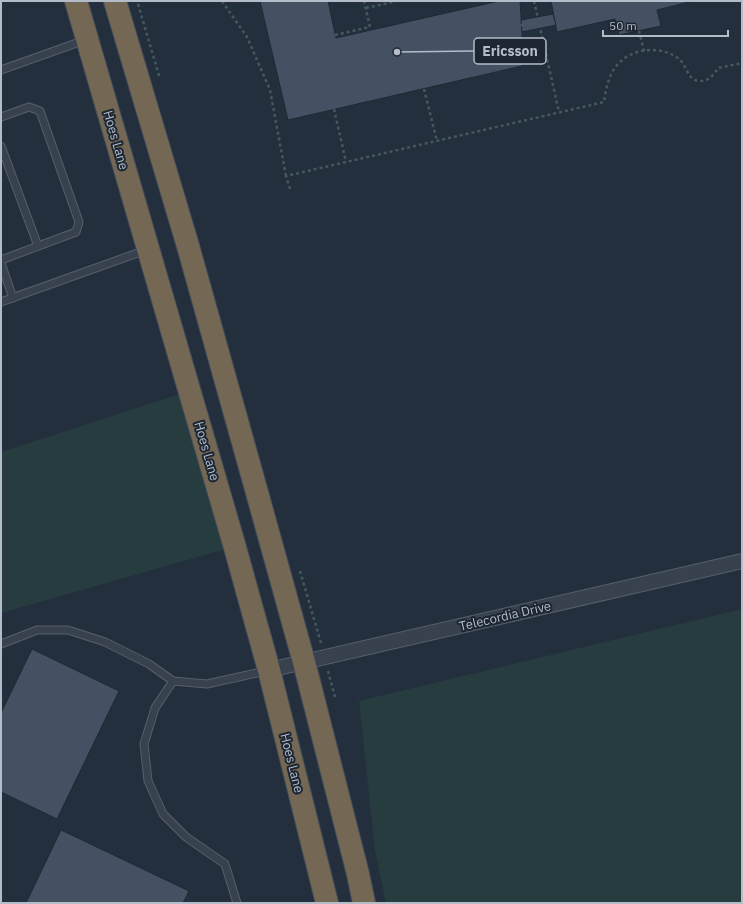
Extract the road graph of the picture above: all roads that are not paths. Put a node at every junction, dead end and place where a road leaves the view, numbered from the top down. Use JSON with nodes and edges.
{"nodes":[{"id":1,"x":76,"y":1,"type":"edge"},
{"id":2,"x":115,"y":1,"type":"edge"},
{"id":3,"x":87,"y":39,"type":"junction"},
{"id":4,"x":1,"y":70,"type":"edge"},
{"id":5,"x":1,"y":117,"type":"edge"},
{"id":6,"x":1,"y":146,"type":"edge"},
{"id":7,"x":38,"y":246,"type":"junction"},
{"id":8,"x":148,"y":249,"type":"junction"},
{"id":9,"x":1,"y":260,"type":"edge"},
{"id":10,"x":1,"y":263,"type":"edge"},
{"id":11,"x":13,"y":298,"type":"junction"},
{"id":12,"x":1,"y":302,"type":"edge"},
{"id":13,"x":742,"y":561,"type":"edge"},
{"id":14,"x":1,"y":644,"type":"edge"},
{"id":15,"x":304,"y":662,"type":"junction"},
{"id":16,"x":269,"y":670,"type":"junction"},
{"id":17,"x":173,"y":681,"type":"junction"},
{"id":18,"x":237,"y":903,"type":"edge"},
{"id":19,"x":327,"y":903,"type":"edge"},
{"id":20,"x":364,"y":903,"type":"edge"}],
"edges":[{"from":1,"to":3,"type":"highway","name":"Hoes Lane"},
{"from":2,"to":15,"type":"highway"},
{"from":3,"to":4,"type":"lane"},
{"from":3,"to":8,"type":"highway","name":"Hoes Lane"},
{"from":5,"to":7,"type":"lane"},
{"from":6,"to":7,"type":"lane"},
{"from":7,"to":9,"type":"lane"},
{"from":8,"to":11,"type":"lane"},
{"from":8,"to":16,"type":"highway","name":"Hoes Lane"},
{"from":10,"to":11,"type":"lane"},
{"from":11,"to":12,"type":"lane"},
{"from":13,"to":15,"type":"street","name":"Telecordia Drive"},
{"from":14,"to":17,"type":"lane"},
{"from":15,"to":16,"type":"street","name":"Telecordia Drive"},
{"from":15,"to":20,"type":"highway"},
{"from":16,"to":17,"type":"lane"},
{"from":16,"to":19,"type":"highway","name":"Hoes Lane"},
{"from":17,"to":18,"type":"lane"}]}
